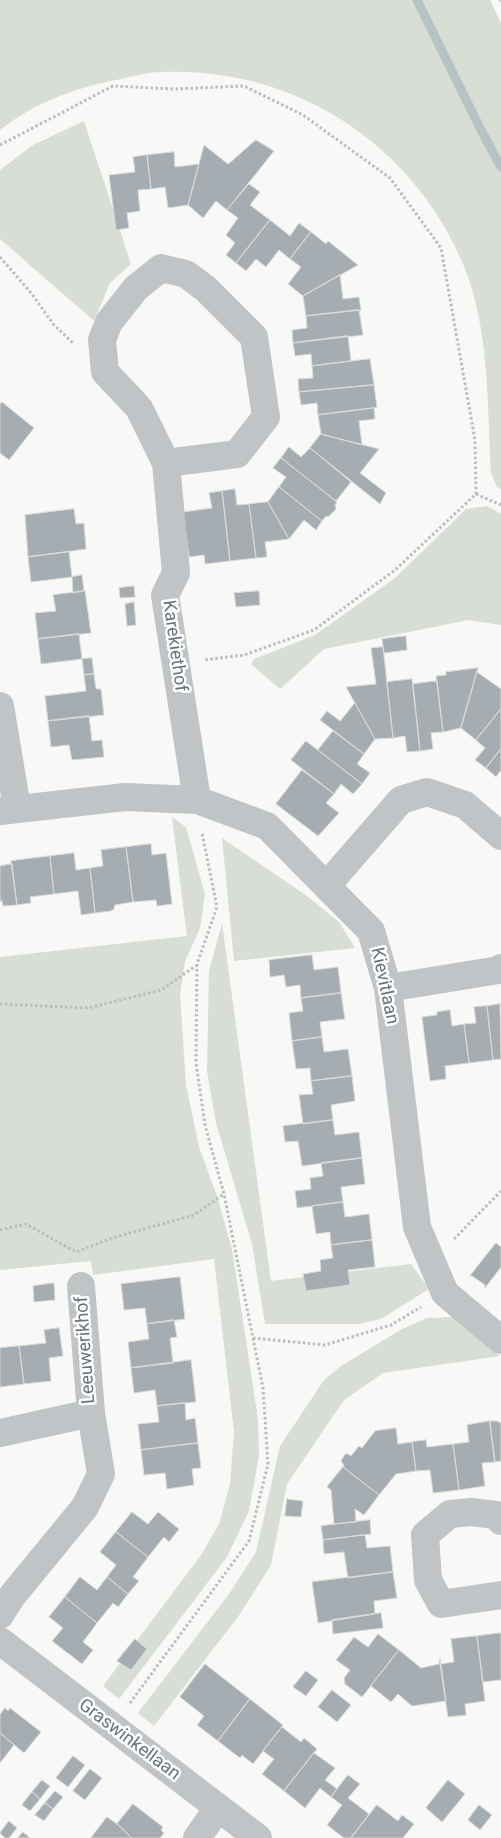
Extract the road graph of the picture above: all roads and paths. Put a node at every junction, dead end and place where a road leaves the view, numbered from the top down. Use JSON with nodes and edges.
{"nodes":[{"id":1,"x":0,"y":145,"type":"edge"},
{"id":2,"x":0,"y":257,"type":"edge"},
{"id":3,"x":105,"y":372,"type":"junction"},
{"id":4,"x":166,"y":463,"type":"junction"},
{"id":5,"x":476,"y":494,"type":"junction"},
{"id":6,"x":501,"y":505,"type":"edge"},
{"id":7,"x":176,"y":663,"type":"junction"},
{"id":8,"x":0,"y":706,"type":"edge"},
{"id":9,"x":197,"y":800,"type":"junction"},
{"id":10,"x":8,"y":810,"type":"edge"},
{"id":11,"x":501,"y":836,"type":"edge"},
{"id":12,"x":327,"y":886,"type":"junction"},
{"id":13,"x":197,"y":964,"type":"junction"},
{"id":14,"x":501,"y":968,"type":"edge"},
{"id":15,"x":388,"y":988,"type":"junction"},
{"id":16,"x":0,"y":1004,"type":"edge"},
{"id":17,"x":501,"y":1191,"type":"edge"},
{"id":18,"x":224,"y":1194,"type":"junction"},
{"id":19,"x":0,"y":1230,"type":"edge"},
{"id":20,"x":432,"y":1261,"type":"junction"},
{"id":21,"x":81,"y":1286,"type":"dead end"},
{"id":22,"x":446,"y":1293,"type":"junction"},
{"id":23,"x":253,"y":1338,"type":"junction"},
{"id":24,"x":501,"y":1340,"type":"edge"},
{"id":25,"x":91,"y":1413,"type":"junction"},
{"id":26,"x":0,"y":1433,"type":"edge"},
{"id":27,"x":501,"y":1521,"type":"edge"},
{"id":28,"x":501,"y":1594,"type":"edge"},
{"id":29,"x":4,"y":1599,"type":"edge"},
{"id":30,"x":0,"y":1641,"type":"edge"},
{"id":31,"x":112,"y":1727,"type":"junction"},
{"id":32,"x":218,"y":1808,"type":"junction"},
{"id":33,"x":197,"y":1838,"type":"edge"},
{"id":34,"x":258,"y":1838,"type":"edge"}],
"edges":[{"from":1,"to":5,"type":"path"},
{"from":2,"to":3,"type":"path"},
{"from":3,"to":4,"type":"street","name":"Karekiethof"},
{"from":3,"to":4,"type":"street"},
{"from":4,"to":7,"type":"street","name":"Karekiethof"},
{"from":5,"to":6,"type":"path"},
{"from":5,"to":7,"type":"path"},
{"from":7,"to":9,"type":"street","name":"Karekiethof"},
{"from":8,"to":10,"type":"street"},
{"from":9,"to":10,"type":"street","name":"Kievitlaan"},
{"from":9,"to":12,"type":"street","name":"Kievitlaan"},
{"from":9,"to":13,"type":"path"},
{"from":11,"to":12,"type":"street"},
{"from":12,"to":15,"type":"street","name":"Kievitlaan"},
{"from":13,"to":16,"type":"path"},
{"from":13,"to":18,"type":"path"},
{"from":14,"to":15,"type":"street"},
{"from":15,"to":20,"type":"street","name":"Kievitlaan"},
{"from":17,"to":20,"type":"path"},
{"from":18,"to":19,"type":"path"},
{"from":18,"to":23,"type":"path"},
{"from":20,"to":22,"type":"street","name":"Kievitlaan"},
{"from":21,"to":25,"type":"street","name":"Leeuwerikhof"},
{"from":22,"to":23,"type":"path"},
{"from":22,"to":24,"type":"street","name":"Kievitlaan"},
{"from":23,"to":31,"type":"path"},
{"from":25,"to":26,"type":"street","name":"Leeuwerikhof"},
{"from":25,"to":29,"type":"street","name":"Leeuwerikhof"},
{"from":27,"to":28,"type":"street"},
{"from":30,"to":31,"type":"street","name":"Graswinkellaan"},
{"from":31,"to":32,"type":"street","name":"Graswinkellaan"},
{"from":32,"to":33,"type":"street"},
{"from":32,"to":34,"type":"street","name":"Graswinkellaan"}]}
